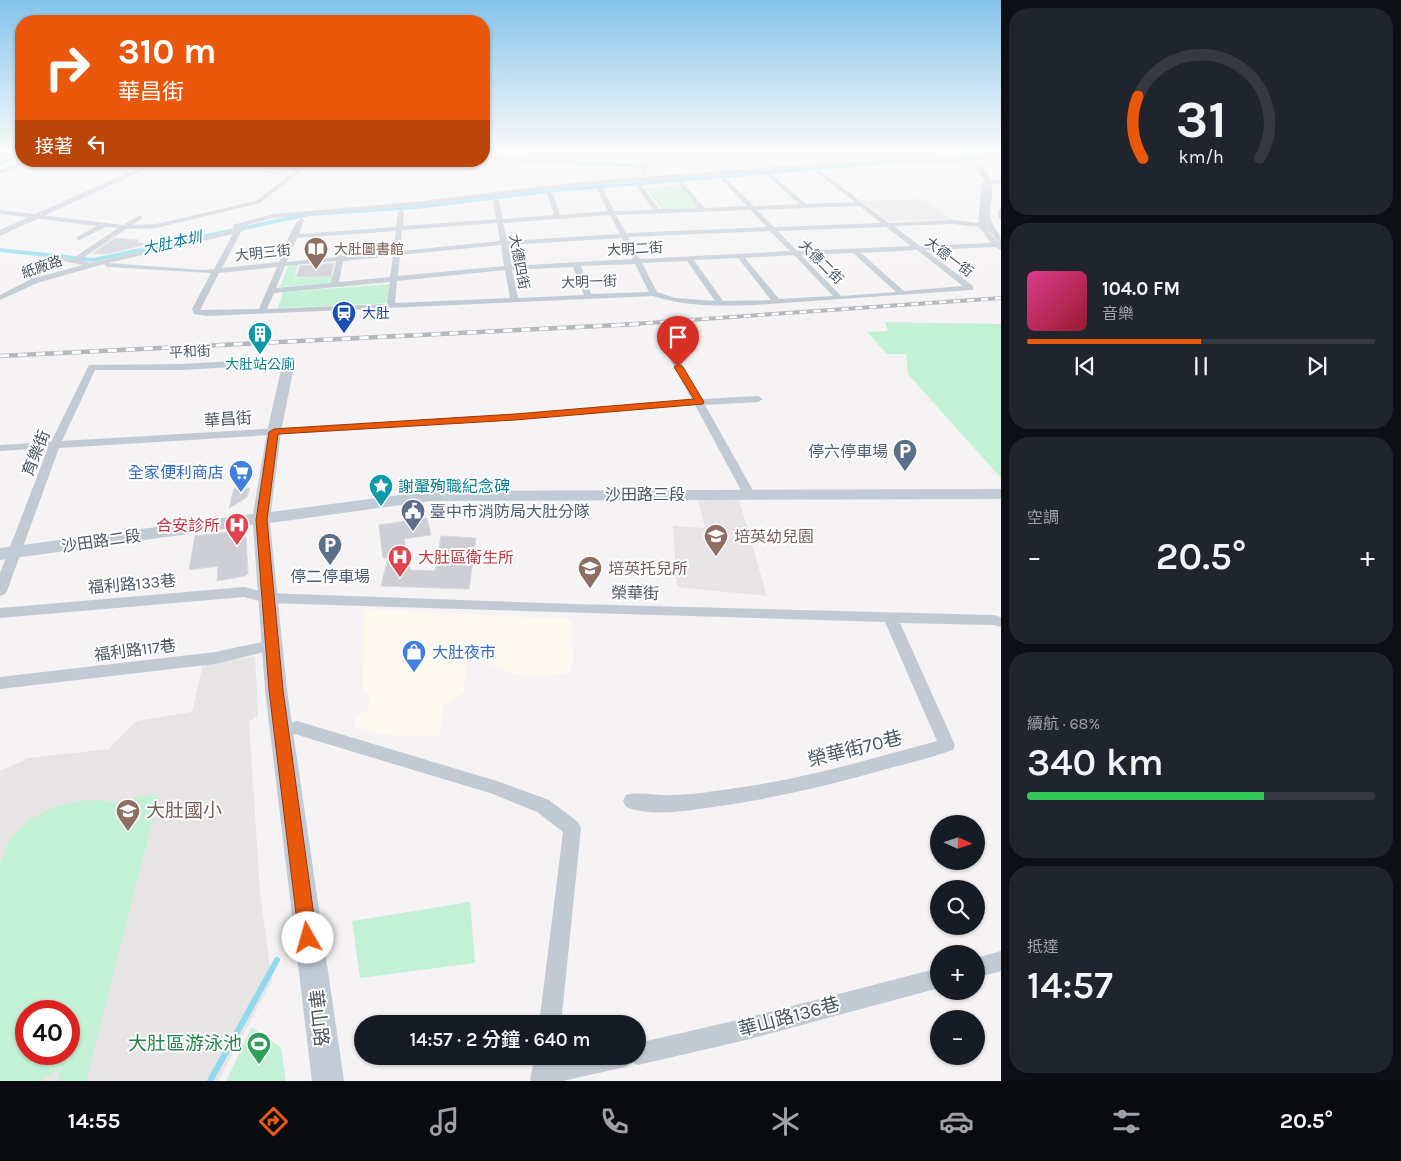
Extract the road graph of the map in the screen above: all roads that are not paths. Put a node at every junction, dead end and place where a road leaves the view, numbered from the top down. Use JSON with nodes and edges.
{"nodes":[{"id":1,"x":74,"y":199,"type":"edge"},
{"id":2,"x":261,"y":199,"type":"edge"},
{"id":3,"x":452,"y":199,"type":"edge"},
{"id":4,"x":501,"y":199,"type":"edge"},
{"id":5,"x":552,"y":199,"type":"edge"},
{"id":6,"x":606,"y":199,"type":"edge"},
{"id":7,"x":651,"y":199,"type":"edge"},
{"id":8,"x":695,"y":199,"type":"edge"},
{"id":9,"x":743,"y":199,"type":"edge"},
{"id":10,"x":798,"y":199,"type":"edge"},
{"id":11,"x":853,"y":199,"type":"edge"},
{"id":12,"x":983,"y":199,"type":"edge"},
{"id":13,"x":988,"y":199,"type":"edge"},
{"id":14,"x":995,"y":199,"type":"edge"},
{"id":15,"x":496,"y":200,"type":"junction"},
{"id":16,"x":859,"y":204,"type":"junction"},
{"id":17,"x":805,"y":206,"type":"junction"},
{"id":18,"x":751,"y":208,"type":"junction"},
{"id":19,"x":704,"y":210,"type":"junction"},
{"id":20,"x":1001,"y":210,"type":"edge"},
{"id":21,"x":0,"y":212,"type":"edge"},
{"id":22,"x":400,"y":212,"type":"junction"},
{"id":23,"x":658,"y":212,"type":"junction"},
{"id":24,"x":613,"y":213,"type":"junction"},
{"id":25,"x":37,"y":216,"type":"junction"},
{"id":26,"x":140,"y":217,"type":"dead end"},
{"id":27,"x":558,"y":217,"type":"junction"},
{"id":28,"x":1001,"y":218,"type":"edge"},
{"id":29,"x":301,"y":220,"type":"junction"},
{"id":30,"x":498,"y":221,"type":"junction"},
{"id":31,"x":104,"y":225,"type":"junction"},
{"id":32,"x":887,"y":225,"type":"junction"},
{"id":33,"x":980,"y":225,"type":"junction"},
{"id":34,"x":124,"y":227,"type":"junction"},
{"id":35,"x":236,"y":228,"type":"junction"},
{"id":36,"x":771,"y":229,"type":"junction"},
{"id":37,"x":399,"y":230,"type":"junction"},
{"id":38,"x":1001,"y":230,"type":"edge"},
{"id":39,"x":0,"y":233,"type":"edge"},
{"id":40,"x":625,"y":235,"type":"junction"},
{"id":41,"x":293,"y":236,"type":"junction"},
{"id":42,"x":79,"y":238,"type":"dead end"},
{"id":43,"x":503,"y":242,"type":"junction"},
{"id":44,"x":1000,"y":245,"type":"edge"},
{"id":45,"x":916,"y":248,"type":"junction"},
{"id":46,"x":855,"y":251,"type":"junction"},
{"id":47,"x":396,"y":252,"type":"junction"},
{"id":48,"x":794,"y":253,"type":"junction"},
{"id":49,"x":740,"y":256,"type":"junction"},
{"id":50,"x":340,"y":257,"type":"junction"},
{"id":51,"x":689,"y":258,"type":"junction"},
{"id":52,"x":58,"y":259,"type":"dead end"},
{"id":53,"x":73,"y":261,"type":"junction"},
{"id":54,"x":637,"y":261,"type":"junction"},
{"id":55,"x":283,"y":263,"type":"junction"},
{"id":56,"x":94,"y":264,"type":"junction"},
{"id":57,"x":576,"y":264,"type":"junction"},
{"id":58,"x":508,"y":268,"type":"junction"},
{"id":59,"x":218,"y":270,"type":"junction"},
{"id":60,"x":394,"y":280,"type":"junction"},
{"id":61,"x":335,"y":284,"type":"junction"},
{"id":62,"x":970,"y":288,"type":"joint"},
{"id":63,"x":271,"y":291,"type":"junction"},
{"id":64,"x":902,"y":292,"type":"junction"},
{"id":65,"x":654,"y":294,"type":"junction"},
{"id":66,"x":588,"y":296,"type":"junction"},
{"id":67,"x":838,"y":297,"type":"junction"},
{"id":68,"x":0,"y":298,"type":"edge"},
{"id":69,"x":514,"y":299,"type":"junction"},
{"id":70,"x":776,"y":301,"type":"junction"},
{"id":71,"x":720,"y":304,"type":"junction"},
{"id":72,"x":391,"y":305,"type":"junction"},
{"id":73,"x":262,"y":311,"type":"junction"},
{"id":74,"x":663,"y":338,"type":"dead end"},
{"id":75,"x":289,"y":361,"type":"joint"},
{"id":76,"x":92,"y":367,"type":"joint"},
{"id":77,"x":758,"y":399,"type":"dead end"},
{"id":78,"x":700,"y":402,"type":"junction"},
{"id":79,"x":274,"y":432,"type":"junction"},
{"id":80,"x":56,"y":445,"type":"junction"},
{"id":81,"x":0,"y":448,"type":"edge"},
{"id":82,"x":749,"y":494,"type":"junction"},
{"id":83,"x":1001,"y":494,"type":"edge"},
{"id":84,"x":261,"y":520,"type":"junction"},
{"id":85,"x":7,"y":553,"type":"edge"},
{"id":86,"x":0,"y":591,"type":"edge"},
{"id":87,"x":267,"y":598,"type":"junction"},
{"id":88,"x":0,"y":614,"type":"edge"},
{"id":89,"x":890,"y":617,"type":"junction"},
{"id":90,"x":1001,"y":622,"type":"edge"},
{"id":91,"x":272,"y":645,"type":"junction"},
{"id":92,"x":0,"y":683,"type":"edge"},
{"id":93,"x":297,"y":728,"type":"dead end"},
{"id":94,"x":632,"y":801,"type":"dead end"},
{"id":95,"x":1001,"y":961,"type":"edge"},
{"id":96,"x":985,"y":965,"type":"edge"},
{"id":97,"x":930,"y":980,"type":"edge"},
{"id":98,"x":551,"y":1015,"type":"edge"},
{"id":99,"x":646,"y":1052,"type":"edge"},
{"id":100,"x":576,"y":1065,"type":"edge"},
{"id":101,"x":543,"y":1071,"type":"edge"},
{"id":102,"x":328,"y":1081,"type":"edge"}],
"edges":[{"from":1,"to":25,"type":"street"},
{"from":2,"to":34,"type":"street"},
{"from":3,"to":35,"type":"street"},
{"from":4,"to":15,"type":"street"},
{"from":5,"to":27,"type":"street"},
{"from":6,"to":24,"type":"street"},
{"from":7,"to":23,"type":"street"},
{"from":8,"to":19,"type":"street"},
{"from":9,"to":18,"type":"street","name":"大德二街"},
{"from":10,"to":17,"type":"street"},
{"from":11,"to":16,"type":"street","name":"大德一街"},
{"from":12,"to":33,"type":"street"},
{"from":13,"to":44,"type":"street"},
{"from":14,"to":38,"type":"street"},
{"from":15,"to":22,"type":"street"},
{"from":15,"to":30,"type":"street","name":"大德四街"},
{"from":16,"to":17,"type":"street"},
{"from":16,"to":32,"type":"street","name":"大德一街"},
{"from":17,"to":18,"type":"street"},
{"from":18,"to":19,"type":"street"},
{"from":18,"to":36,"type":"street","name":"大德二街"},
{"from":19,"to":23,"type":"street"},
{"from":20,"to":28,"type":"street"},
{"from":21,"to":25,"type":"street"},
{"from":22,"to":29,"type":"street"},
{"from":22,"to":37,"type":"street"},
{"from":23,"to":24,"type":"street"},
{"from":24,"to":27,"type":"street"},
{"from":24,"to":40,"type":"street"},
{"from":25,"to":31,"type":"street"},
{"from":25,"to":39,"type":"street"},
{"from":26,"to":34,"type":"street"},
{"from":27,"to":30,"type":"street"},
{"from":29,"to":35,"type":"street"},
{"from":29,"to":41,"type":"street"},
{"from":30,"to":37,"type":"street"},
{"from":30,"to":43,"type":"street","name":"大德四街"},
{"from":31,"to":34,"type":"street"},
{"from":31,"to":42,"type":"street"},
{"from":32,"to":33,"type":"street","name":"大明三街"},
{"from":32,"to":36,"type":"street","name":"大明三街"},
{"from":32,"to":45,"type":"street","name":"大德一街"},
{"from":33,"to":44,"type":"street"},
{"from":34,"to":53,"type":"street"},
{"from":35,"to":56,"type":"street","name":"紙廠路"},
{"from":35,"to":59,"type":"street"},
{"from":36,"to":40,"type":"street","name":"大明三街"},
{"from":36,"to":48,"type":"street","name":"大德二街"},
{"from":37,"to":41,"type":"street"},
{"from":37,"to":47,"type":"street"},
{"from":40,"to":43,"type":"street","name":"大明三街"},
{"from":40,"to":54,"type":"street"},
{"from":41,"to":55,"type":"street"},
{"from":43,"to":47,"type":"street","name":"大明三街"},
{"from":43,"to":58,"type":"street","name":"大德四街"},
{"from":44,"to":45,"type":"street","name":"大明二街"},
{"from":45,"to":46,"type":"street","name":"大明二街"},
{"from":45,"to":62,"type":"street","name":"大德一街"},
{"from":46,"to":48,"type":"street","name":"大明二街"},
{"from":46,"to":64,"type":"street"},
{"from":47,"to":50,"type":"street","name":"大明三街"},
{"from":47,"to":60,"type":"street"},
{"from":48,"to":49,"type":"street","name":"大明二街"},
{"from":48,"to":67,"type":"street","name":"大德二街"},
{"from":49,"to":51,"type":"street","name":"大明二街"},
{"from":49,"to":70,"type":"street"},
{"from":50,"to":55,"type":"street","name":"大明三街"},
{"from":50,"to":61,"type":"street"},
{"from":51,"to":54,"type":"street","name":"大明二街"},
{"from":51,"to":71,"type":"street"},
{"from":52,"to":53,"type":"street","name":"大明三街"},
{"from":53,"to":56,"type":"street","name":"大明三街"},
{"from":54,"to":57,"type":"street","name":"大明二街"},
{"from":54,"to":65,"type":"street"},
{"from":55,"to":59,"type":"street","name":"大明三街"},
{"from":55,"to":63,"type":"street"},
{"from":56,"to":59,"type":"street","name":"大明三街"},
{"from":56,"to":68,"type":"street","name":"紙廠路"},
{"from":57,"to":58,"type":"street","name":"大明二街"},
{"from":57,"to":66,"type":"street"},
{"from":58,"to":60,"type":"street","name":"大明二街"},
{"from":58,"to":69,"type":"street","name":"大德四街"},
{"from":59,"to":73,"type":"street","name":"大明一街"},
{"from":60,"to":61,"type":"street","name":"大明二街"},
{"from":60,"to":72,"type":"street"},
{"from":61,"to":63,"type":"street","name":"大明二街"},
{"from":62,"to":64,"type":"street","name":"大明一街"},
{"from":63,"to":73,"type":"street"},
{"from":64,"to":67,"type":"street","name":"大明一街"},
{"from":65,"to":66,"type":"street","name":"大明一街"},
{"from":65,"to":71,"type":"street","name":"大明一街"},
{"from":66,"to":69,"type":"street","name":"大明一街"},
{"from":67,"to":70,"type":"street","name":"大明一街"},
{"from":69,"to":72,"type":"street","name":"大明一街"},
{"from":70,"to":71,"type":"street","name":"大明一街"},
{"from":72,"to":73,"type":"street","name":"大明一街"},
{"from":74,"to":78,"type":"street"},
{"from":75,"to":76,"type":"street","name":"平和街"},
{"from":75,"to":79,"type":"street","name":"華山路"},
{"from":76,"to":80,"type":"street","name":"育樂街"},
{"from":77,"to":78,"type":"street","name":"華昌街"},
{"from":78,"to":79,"type":"street","name":"華昌街"},
{"from":78,"to":82,"type":"street"},
{"from":79,"to":80,"type":"street","name":"華昌街"},
{"from":79,"to":84,"type":"street","name":"華山路"},
{"from":80,"to":81,"type":"street","name":"華昌街"},
{"from":80,"to":85,"type":"street","name":"育樂街"},
{"from":82,"to":83,"type":"street","name":"沙田路三段"},
{"from":82,"to":84,"type":"street","name":"沙田路三段"},
{"from":84,"to":85,"type":"street","name":"沙田路二段"},
{"from":84,"to":87,"type":"street","name":"華山路"},
{"from":85,"to":86,"type":"street","name":"育樂街"},
{"from":87,"to":88,"type":"street","name":"福利路133巷"},
{"from":87,"to":89,"type":"street","name":"榮華街"},
{"from":87,"to":91,"type":"street","name":"華山路"},
{"from":89,"to":90,"type":"street","name":"榮華街"},
{"from":89,"to":94,"type":"street","name":"榮華街70巷"},
{"from":91,"to":92,"type":"street","name":"福利路117巷"},
{"from":91,"to":102,"type":"street","name":"華山路"},
{"from":93,"to":98,"type":"street"},
{"from":95,"to":96,"type":"street"},
{"from":97,"to":99,"type":"street","name":"華山路136巷"},
{"from":100,"to":101,"type":"street"}]}
